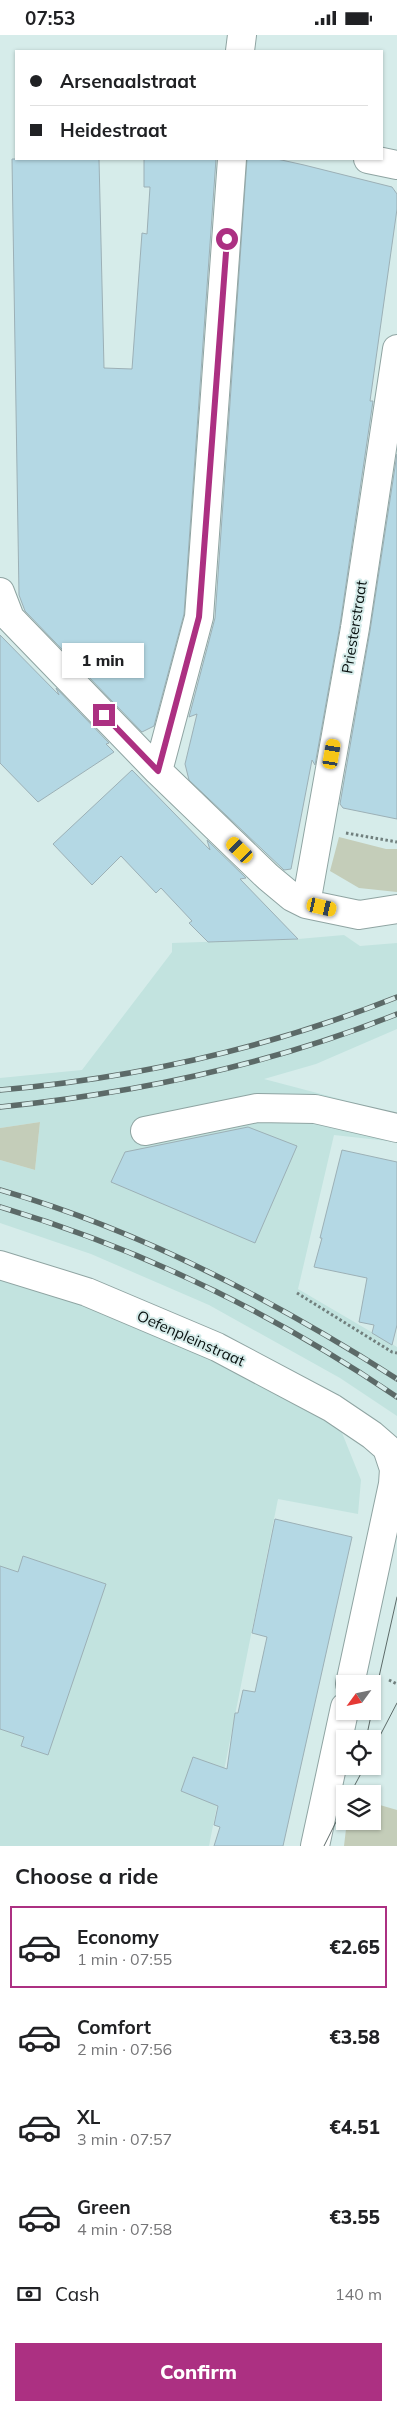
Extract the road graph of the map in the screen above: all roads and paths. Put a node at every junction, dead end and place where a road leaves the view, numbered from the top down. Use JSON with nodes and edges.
{"nodes":[{"id":1,"x":242,"y":35,"type":"edge"},
{"id":2,"x":240,"y":50,"type":"edge"},
{"id":3,"x":232,"y":160,"type":"edge"},
{"id":4,"x":373,"y":160,"type":"edge"},
{"id":5,"x":397,"y":165,"type":"edge"},
{"id":6,"x":397,"y":349,"type":"edge"},
{"id":7,"x":0,"y":592,"type":"edge"},
{"id":8,"x":158,"y":771,"type":"junction"},
{"id":9,"x":319,"y":825,"type":"junction"},
{"id":10,"x":397,"y":842,"type":"edge"},
{"id":11,"x":306,"y":904,"type":"junction"},
{"id":12,"x":397,"y":909,"type":"edge"},
{"id":13,"x":397,"y":1128,"type":"edge"},
{"id":14,"x":145,"y":1131,"type":"dead end"},
{"id":15,"x":0,"y":1265,"type":"edge"},
{"id":16,"x":297,"y":1293,"type":"dead end"},
{"id":17,"x":397,"y":1353,"type":"edge"},
{"id":18,"x":352,"y":1675,"type":"edge"},
{"id":19,"x":389,"y":1680,"type":"dead end"},
{"id":20,"x":396,"y":1683,"type":"edge"},
{"id":21,"x":342,"y":1720,"type":"edge"},
{"id":22,"x":315,"y":1846,"type":"edge"}],
"edges":[{"from":1,"to":2,"type":"street"},
{"from":3,"to":8,"type":"street"},
{"from":4,"to":5,"type":"street"},
{"from":6,"to":9,"type":"street","name":"Priesterstraat"},
{"from":7,"to":8,"type":"street"},
{"from":8,"to":11,"type":"street"},
{"from":9,"to":10,"type":"path"},
{"from":9,"to":11,"type":"street","name":"Priesterstraat"},
{"from":11,"to":12,"type":"street"},
{"from":13,"to":14,"type":"street"},
{"from":15,"to":18,"type":"street","name":"Oefenpleinstraat"},
{"from":16,"to":17,"type":"path"},
{"from":19,"to":20,"type":"path"},
{"from":21,"to":22,"type":"street"}]}
